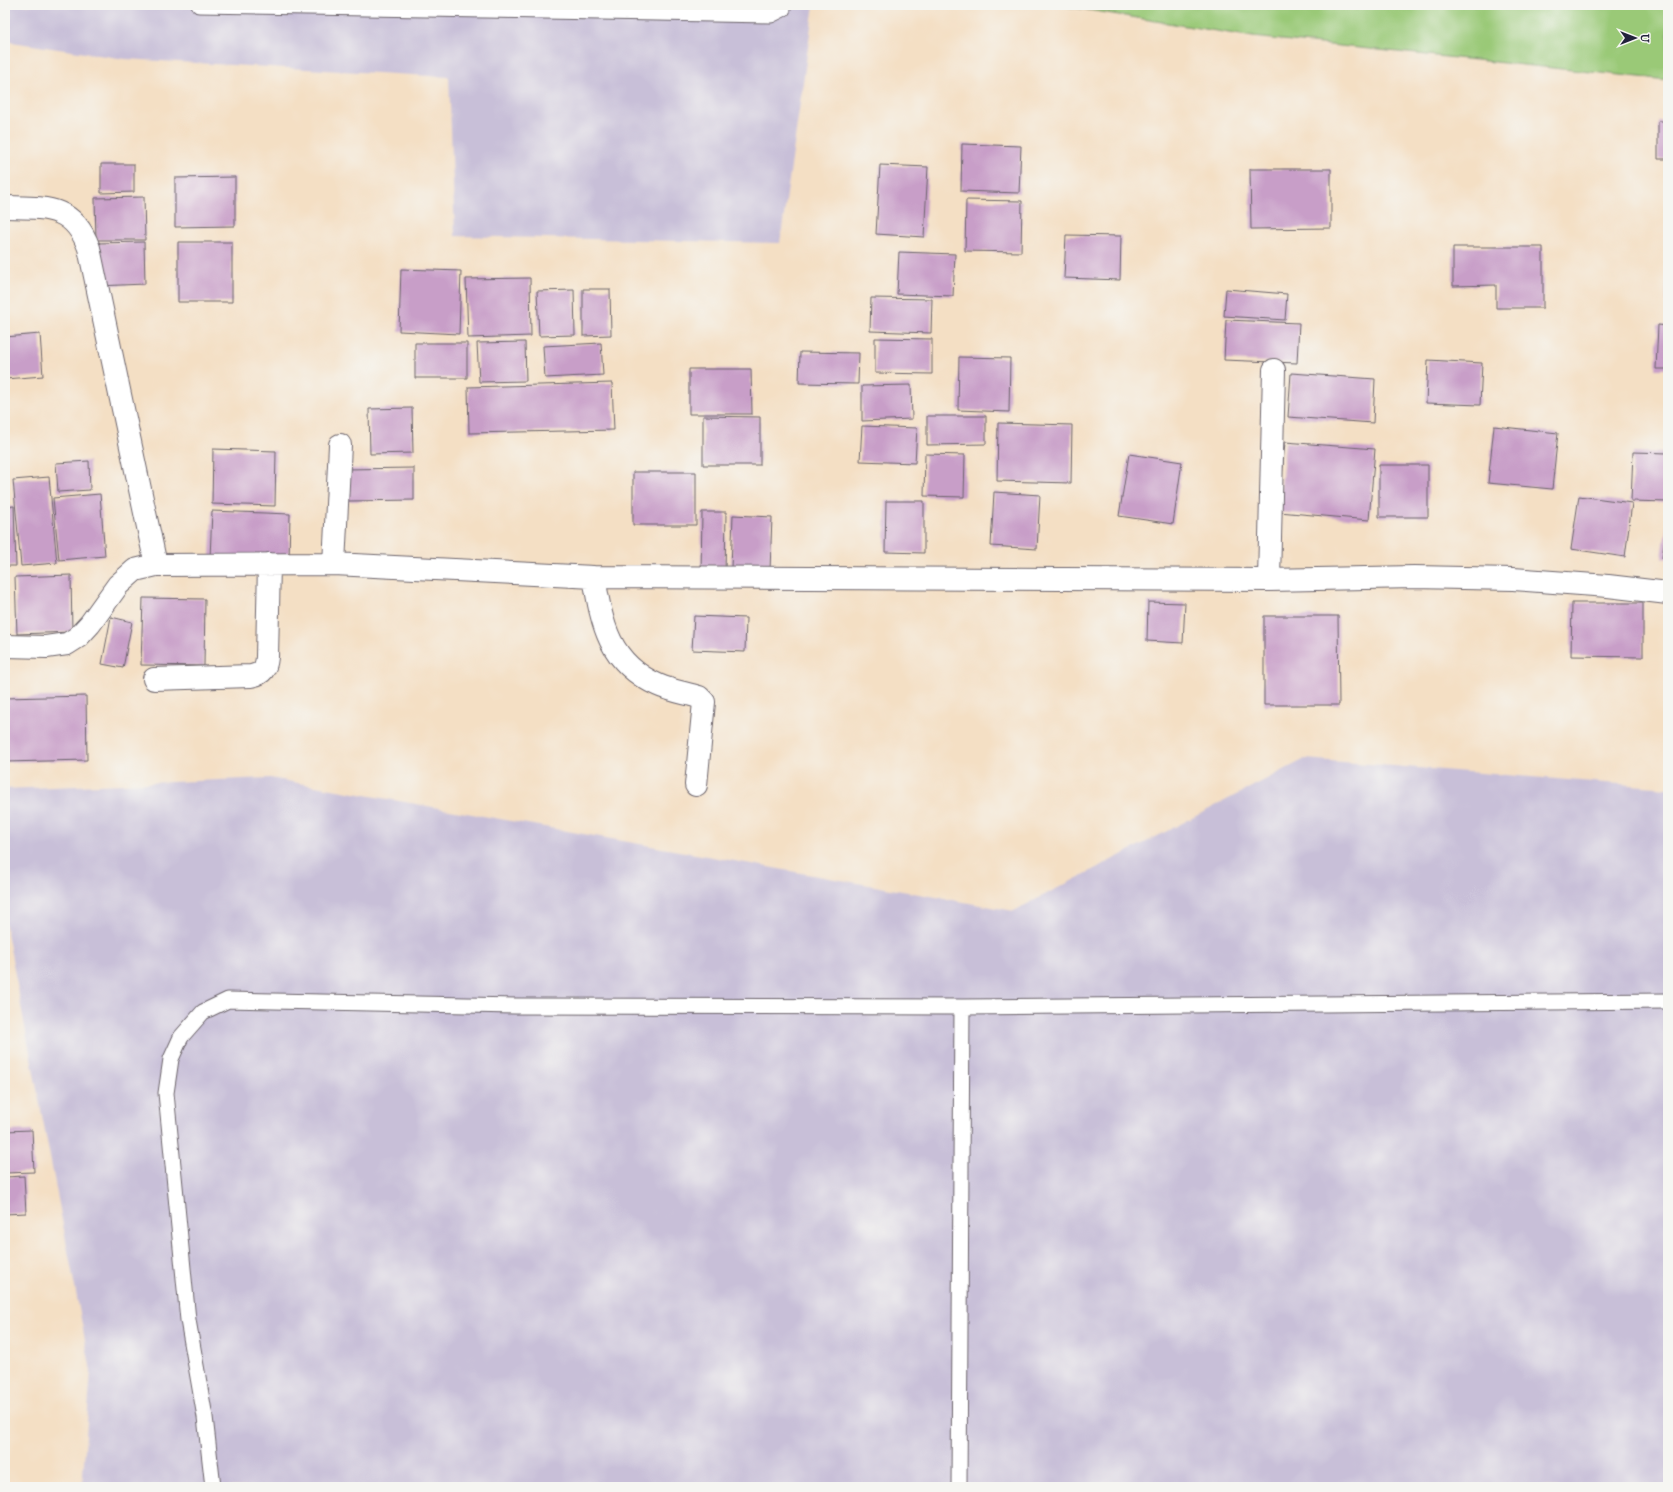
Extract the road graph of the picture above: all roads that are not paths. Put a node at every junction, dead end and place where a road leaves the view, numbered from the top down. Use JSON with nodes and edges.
{"nodes":[{"id":1,"x":199,"y":5,"type":"edge"},
{"id":2,"x":784,"y":5,"type":"edge"},
{"id":3,"x":5,"y":207,"type":"edge"},
{"id":4,"x":1274,"y":370,"type":"dead end"},
{"id":5,"x":340,"y":445,"type":"dead end"},
{"id":6,"x":269,"y":564,"type":"junction"},
{"id":7,"x":334,"y":564,"type":"junction"},
{"id":8,"x":156,"y":565,"type":"junction"},
{"id":9,"x":594,"y":577,"type":"junction"},
{"id":10,"x":1269,"y":580,"type":"junction"},
{"id":11,"x":1668,"y":594,"type":"edge"},
{"id":12,"x":5,"y":646,"type":"edge"},
{"id":13,"x":154,"y":679,"type":"dead end"},
{"id":14,"x":696,"y":785,"type":"dead end"},
{"id":15,"x":1668,"y":1000,"type":"edge"},
{"id":16,"x":962,"y":1007,"type":"junction"},
{"id":17,"x":213,"y":1487,"type":"edge"},
{"id":18,"x":959,"y":1487,"type":"edge"}],
"edges":[{"from":1,"to":2,"type":"lane"},
{"from":3,"to":8,"type":"street"},
{"from":4,"to":10,"type":"street"},
{"from":5,"to":7,"type":"street"},
{"from":6,"to":7,"type":"street"},
{"from":6,"to":8,"type":"street"},
{"from":6,"to":13,"type":"street"},
{"from":7,"to":9,"type":"street"},
{"from":8,"to":12,"type":"street"},
{"from":9,"to":10,"type":"street"},
{"from":9,"to":14,"type":"street"},
{"from":10,"to":11,"type":"street"},
{"from":15,"to":16,"type":"lane"},
{"from":16,"to":17,"type":"lane"},
{"from":16,"to":18,"type":"lane"}]}
